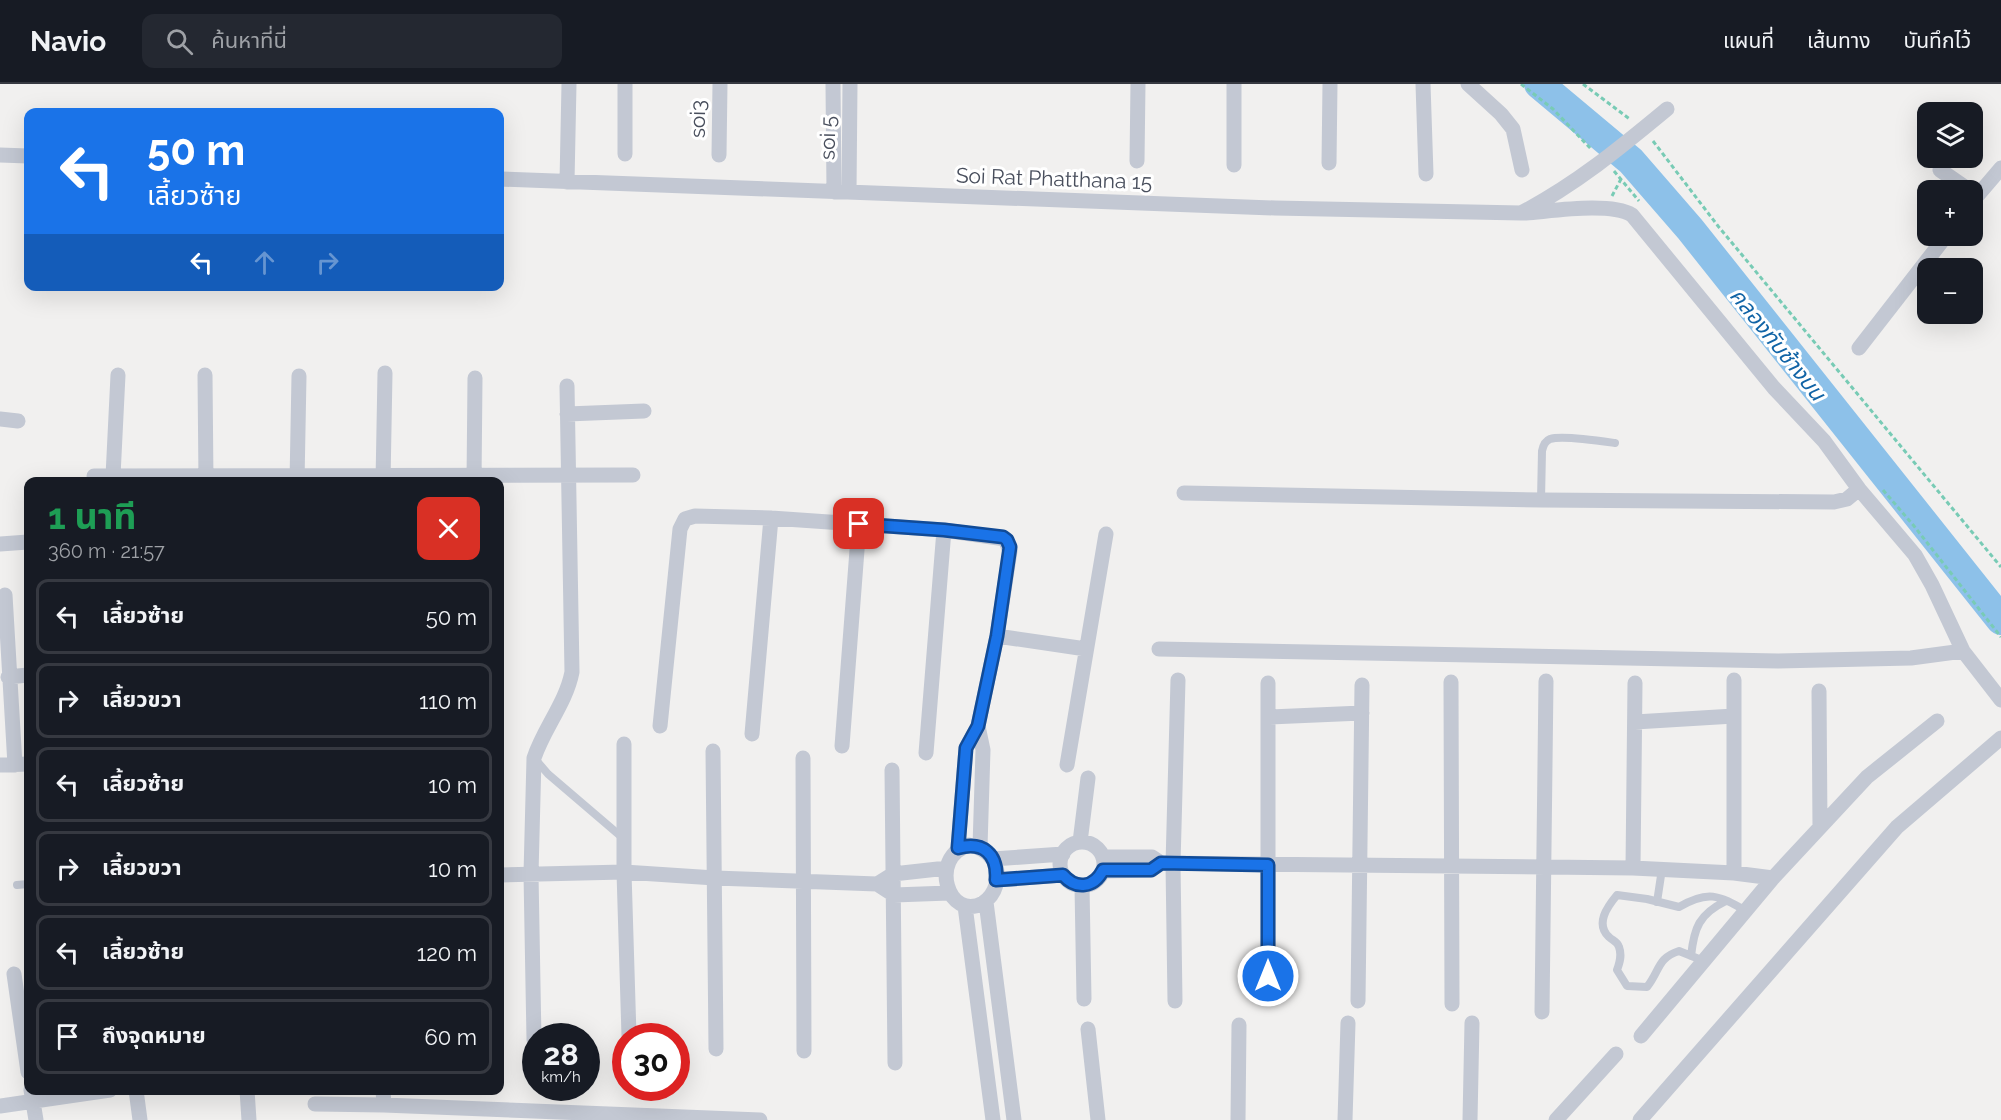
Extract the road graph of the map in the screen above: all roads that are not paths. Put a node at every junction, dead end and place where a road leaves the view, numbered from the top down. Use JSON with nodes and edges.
{"nodes":[{"id":1,"x":569,"y":84,"type":"edge"},
{"id":2,"x":625,"y":84,"type":"edge"},
{"id":3,"x":720,"y":84,"type":"edge"},
{"id":4,"x":833,"y":84,"type":"edge"},
{"id":5,"x":850,"y":84,"type":"edge"},
{"id":6,"x":1138,"y":84,"type":"edge"},
{"id":7,"x":1234,"y":84,"type":"edge"},
{"id":8,"x":1330,"y":84,"type":"edge"},
{"id":9,"x":1423,"y":84,"type":"edge"},
{"id":10,"x":1468,"y":84,"type":"edge"},
{"id":11,"x":1666,"y":109,"type":"dead end"},
{"id":12,"x":625,"y":154,"type":"dead end"},
{"id":13,"x":0,"y":155,"type":"edge"},
{"id":14,"x":719,"y":155,"type":"dead end"},
{"id":15,"x":24,"y":156,"type":"edge"},
{"id":16,"x":1137,"y":161,"type":"dead end"},
{"id":17,"x":1329,"y":163,"type":"dead end"},
{"id":18,"x":1234,"y":165,"type":"dead end"},
{"id":19,"x":2001,"y":168,"type":"edge"},
{"id":20,"x":1522,"y":170,"type":"dead end"},
{"id":21,"x":1940,"y":170,"type":"dead end"},
{"id":22,"x":1426,"y":174,"type":"dead end"},
{"id":23,"x":504,"y":179,"type":"edge"},
{"id":24,"x":1953,"y":180,"type":"edge"},
{"id":25,"x":567,"y":182,"type":"junction"},
{"id":26,"x":1983,"y":185,"type":"edge"},
{"id":27,"x":842,"y":192,"type":"junction"},
{"id":28,"x":1521,"y":213,"type":"junction"},
{"id":29,"x":1938,"y":246,"type":"edge"},
{"id":30,"x":1860,"y":348,"type":"dead end"},
{"id":31,"x":385,"y":373,"type":"dead end"},
{"id":32,"x":118,"y":375,"type":"dead end"},
{"id":33,"x":205,"y":375,"type":"dead end"},
{"id":34,"x":299,"y":376,"type":"dead end"},
{"id":35,"x":475,"y":378,"type":"dead end"},
{"id":36,"x":567,"y":386,"type":"dead end"},
{"id":37,"x":644,"y":411,"type":"dead end"},
{"id":38,"x":567,"y":414,"type":"junction"},
{"id":39,"x":0,"y":419,"type":"edge"},
{"id":40,"x":18,"y":422,"type":"dead end"},
{"id":41,"x":1615,"y":442,"type":"dead end"},
{"id":42,"x":568,"y":474,"type":"junction"},
{"id":43,"x":633,"y":475,"type":"dead end"},
{"id":44,"x":94,"y":476,"type":"dead end"},
{"id":45,"x":113,"y":476,"type":"junction"},
{"id":46,"x":160,"y":477,"type":"edge"},
{"id":47,"x":206,"y":477,"type":"edge"},
{"id":48,"x":297,"y":477,"type":"edge"},
{"id":49,"x":383,"y":477,"type":"edge"},
{"id":50,"x":474,"y":477,"type":"edge"},
{"id":51,"x":498,"y":477,"type":"edge"},
{"id":52,"x":1859,"y":489,"type":"junction"},
{"id":53,"x":1184,"y":494,"type":"dead end"},
{"id":54,"x":1541,"y":500,"type":"junction"},
{"id":55,"x":771,"y":518,"type":"junction"},
{"id":56,"x":859,"y":524,"type":"junction"},
{"id":57,"x":944,"y":530,"type":"junction"},
{"id":58,"x":1106,"y":534,"type":"dead end"},
{"id":59,"x":24,"y":542,"type":"edge"},
{"id":60,"x":0,"y":544,"type":"edge"},
{"id":61,"x":4,"y":595,"type":"dead end"},
{"id":62,"x":997,"y":636,"type":"junction"},
{"id":63,"x":1086,"y":649,"type":"junction"},
{"id":64,"x":1159,"y":649,"type":"dead end"},
{"id":65,"x":1963,"y":651,"type":"junction"},
{"id":66,"x":5,"y":669,"type":"edge"},
{"id":67,"x":24,"y":674,"type":"edge"},
{"id":68,"x":1178,"y":680,"type":"dead end"},
{"id":69,"x":1734,"y":680,"type":"dead end"},
{"id":70,"x":1546,"y":681,"type":"dead end"},
{"id":71,"x":1451,"y":682,"type":"dead end"},
{"id":72,"x":1268,"y":683,"type":"dead end"},
{"id":73,"x":1635,"y":683,"type":"dead end"},
{"id":74,"x":1362,"y":685,"type":"dead end"},
{"id":75,"x":1819,"y":691,"type":"dead end"},
{"id":76,"x":2001,"y":700,"type":"edge"},
{"id":77,"x":1362,"y":713,"type":"junction"},
{"id":78,"x":1734,"y":716,"type":"junction"},
{"id":79,"x":1268,"y":717,"type":"junction"},
{"id":80,"x":1936,"y":721,"type":"dead end"},
{"id":81,"x":1635,"y":722,"type":"junction"},
{"id":82,"x":660,"y":726,"type":"dead end"},
{"id":83,"x":978,"y":726,"type":"junction"},
{"id":84,"x":752,"y":734,"type":"dead end"},
{"id":85,"x":2001,"y":738,"type":"edge"},
{"id":86,"x":624,"y":744,"type":"dead end"},
{"id":87,"x":842,"y":746,"type":"dead end"},
{"id":88,"x":713,"y":751,"type":"dead end"},
{"id":89,"x":926,"y":753,"type":"dead end"},
{"id":90,"x":534,"y":758,"type":"junction"},
{"id":91,"x":803,"y":758,"type":"dead end"},
{"id":92,"x":1067,"y":765,"type":"dead end"},
{"id":93,"x":9,"y":767,"type":"edge"},
{"id":94,"x":892,"y":770,"type":"dead end"},
{"id":95,"x":1088,"y":778,"type":"dead end"},
{"id":96,"x":1820,"y":827,"type":"junction"},
{"id":97,"x":624,"y":839,"type":"junction"},
{"id":98,"x":1080,"y":843,"type":"junction"},
{"id":99,"x":980,"y":847,"type":"junction"},
{"id":100,"x":958,"y":848,"type":"junction"},
{"id":101,"x":1063,"y":854,"type":"junction"},
{"id":102,"x":993,"y":859,"type":"junction"},
{"id":103,"x":1167,"y":863,"type":"junction"},
{"id":104,"x":1103,"y":864,"type":"junction"},
{"id":105,"x":1268,"y":865,"type":"junction"},
{"id":106,"x":1360,"y":866,"type":"junction"},
{"id":107,"x":1451,"y":866,"type":"junction"},
{"id":108,"x":1544,"y":867,"type":"junction"},
{"id":109,"x":947,"y":868,"type":"junction"},
{"id":110,"x":1633,"y":868,"type":"junction"},
{"id":111,"x":1662,"y":869,"type":"junction"},
{"id":112,"x":624,"y":872,"type":"junction"},
{"id":113,"x":1734,"y":873,"type":"junction"},
{"id":114,"x":504,"y":874,"type":"edge"},
{"id":115,"x":531,"y":874,"type":"junction"},
{"id":116,"x":893,"y":874,"type":"junction"},
{"id":117,"x":1063,"y":875,"type":"junction"},
{"id":118,"x":715,"y":878,"type":"junction"},
{"id":119,"x":1773,"y":878,"type":"junction"},
{"id":120,"x":803,"y":880,"type":"junction"},
{"id":121,"x":996,"y":880,"type":"junction"},
{"id":122,"x":24,"y":884,"type":"edge"},
{"id":123,"x":877,"y":884,"type":"junction"},
{"id":124,"x":17,"y":885,"type":"dead end"},
{"id":125,"x":1082,"y":886,"type":"junction"},
{"id":126,"x":949,"y":893,"type":"junction"},
{"id":127,"x":894,"y":895,"type":"junction"},
{"id":128,"x":1726,"y":901,"type":"junction"},
{"id":129,"x":986,"y":902,"type":"junction"},
{"id":130,"x":1657,"y":902,"type":"junction"},
{"id":131,"x":965,"y":906,"type":"junction"},
{"id":132,"x":1746,"y":911,"type":"junction"},
{"id":133,"x":1697,"y":958,"type":"junction"},
{"id":134,"x":14,"y":974,"type":"dead end"},
{"id":135,"x":1084,"y":999,"type":"dead end"},
{"id":136,"x":1268,"y":999,"type":"dead end"},
{"id":137,"x":1175,"y":1001,"type":"dead end"},
{"id":138,"x":1358,"y":1001,"type":"dead end"},
{"id":139,"x":1452,"y":1004,"type":"dead end"},
{"id":140,"x":1542,"y":1012,"type":"dead end"},
{"id":141,"x":534,"y":1023,"type":"edge"},
{"id":142,"x":629,"y":1023,"type":"edge"},
{"id":143,"x":1348,"y":1023,"type":"dead end"},
{"id":144,"x":1472,"y":1023,"type":"dead end"},
{"id":145,"x":1239,"y":1025,"type":"dead end"},
{"id":146,"x":1088,"y":1029,"type":"dead end"},
{"id":147,"x":1641,"y":1036,"type":"dead end"},
{"id":148,"x":24,"y":1044,"type":"edge"},
{"id":149,"x":716,"y":1049,"type":"dead end"},
{"id":150,"x":804,"y":1051,"type":"dead end"},
{"id":151,"x":1616,"y":1054,"type":"dead end"},
{"id":152,"x":895,"y":1063,"type":"dead end"},
{"id":153,"x":137,"y":1095,"type":"edge"},
{"id":154,"x":247,"y":1095,"type":"edge"},
{"id":155,"x":32,"y":1096,"type":"edge"},
{"id":156,"x":383,"y":1098,"type":"edge"},
{"id":157,"x":315,"y":1104,"type":"dead end"},
{"id":158,"x":0,"y":1106,"type":"edge"},
{"id":159,"x":36,"y":1120,"type":"edge"},
{"id":160,"x":140,"y":1120,"type":"edge"},
{"id":161,"x":249,"y":1120,"type":"edge"},
{"id":162,"x":760,"y":1120,"type":"edge"},
{"id":163,"x":993,"y":1120,"type":"edge"},
{"id":164,"x":1014,"y":1120,"type":"edge"},
{"id":165,"x":1098,"y":1120,"type":"edge"},
{"id":166,"x":1238,"y":1120,"type":"edge"},
{"id":167,"x":1345,"y":1120,"type":"edge"},
{"id":168,"x":1470,"y":1120,"type":"edge"},
{"id":169,"x":1556,"y":1120,"type":"edge"},
{"id":170,"x":1640,"y":1120,"type":"edge"}],
"edges":[{"from":1,"to":25,"type":"street"},
{"from":2,"to":12,"type":"street"},
{"from":3,"to":14,"type":"street","name":"soi3"},
{"from":4,"to":27,"type":"street","name":"soi 5"},
{"from":5,"to":27,"type":"street","name":"soi 5"},
{"from":6,"to":16,"type":"street"},
{"from":7,"to":18,"type":"street"},
{"from":8,"to":17,"type":"street"},
{"from":9,"to":22,"type":"street"},
{"from":10,"to":20,"type":"street"},
{"from":11,"to":28,"type":"street","name":"Soi Rat Phatthana 15"},
{"from":13,"to":15,"type":"street"},
{"from":19,"to":26,"type":"street"},
{"from":21,"to":24,"type":"street"},
{"from":23,"to":25,"type":"street","name":"Soi Rat Phatthana 15"},
{"from":25,"to":27,"type":"street","name":"Soi Rat Phatthana 15"},
{"from":27,"to":28,"type":"street","name":"Soi Rat Phatthana 15"},
{"from":28,"to":52,"type":"street"},
{"from":29,"to":30,"type":"street"},
{"from":31,"to":49,"type":"street"},
{"from":32,"to":45,"type":"street"},
{"from":33,"to":47,"type":"street"},
{"from":34,"to":48,"type":"street"},
{"from":35,"to":50,"type":"street"},
{"from":36,"to":38,"type":"street"},
{"from":37,"to":38,"type":"street"},
{"from":38,"to":42,"type":"street"},
{"from":39,"to":40,"type":"street"},
{"from":41,"to":54,"type":"lane"},
{"from":42,"to":43,"type":"street"},
{"from":42,"to":51,"type":"street"},
{"from":42,"to":90,"type":"street"},
{"from":44,"to":45,"type":"street"},
{"from":45,"to":46,"type":"street"},
{"from":52,"to":54,"type":"street"},
{"from":52,"to":65,"type":"street"},
{"from":53,"to":54,"type":"street"},
{"from":55,"to":56,"type":"street"},
{"from":55,"to":82,"type":"street"},
{"from":55,"to":84,"type":"street"},
{"from":56,"to":57,"type":"street"},
{"from":56,"to":87,"type":"street"},
{"from":57,"to":62,"type":"street"},
{"from":57,"to":89,"type":"street"},
{"from":58,"to":63,"type":"street"},
{"from":59,"to":60,"type":"street"},
{"from":61,"to":66,"type":"street"},
{"from":62,"to":63,"type":"street"},
{"from":62,"to":83,"type":"street"},
{"from":63,"to":92,"type":"street"},
{"from":64,"to":65,"type":"street"},
{"from":65,"to":76,"type":"street"},
{"from":66,"to":67,"type":"street"},
{"from":66,"to":93,"type":"street"},
{"from":68,"to":103,"type":"street"},
{"from":69,"to":78,"type":"street"},
{"from":70,"to":108,"type":"street"},
{"from":71,"to":107,"type":"street"},
{"from":72,"to":79,"type":"street"},
{"from":73,"to":81,"type":"street"},
{"from":74,"to":77,"type":"street"},
{"from":75,"to":96,"type":"street"},
{"from":77,"to":79,"type":"street"},
{"from":77,"to":106,"type":"street"},
{"from":78,"to":81,"type":"street"},
{"from":78,"to":113,"type":"street"},
{"from":79,"to":105,"type":"street"},
{"from":80,"to":96,"type":"street"},
{"from":81,"to":110,"type":"street"},
{"from":83,"to":99,"type":"street"},
{"from":83,"to":100,"type":"street"},
{"from":85,"to":170,"type":"street"},
{"from":86,"to":97,"type":"street"},
{"from":88,"to":118,"type":"street"},
{"from":90,"to":97,"type":"lane"},
{"from":90,"to":115,"type":"street"},
{"from":91,"to":120,"type":"street"},
{"from":94,"to":116,"type":"street"},
{"from":95,"to":98,"type":"street"},
{"from":96,"to":119,"type":"street"},
{"from":97,"to":112,"type":"street"},
{"from":98,"to":101,"type":"street"},
{"from":98,"to":104,"type":"street"},
{"from":99,"to":100,"type":"street"},
{"from":99,"to":102,"type":"street"},
{"from":100,"to":109,"type":"street"},
{"from":101,"to":102,"type":"street"},
{"from":101,"to":117,"type":"street"},
{"from":102,"to":121,"type":"street"},
{"from":103,"to":104,"type":"street"},
{"from":103,"to":105,"type":"street"},
{"from":103,"to":137,"type":"street"},
{"from":104,"to":125,"type":"street"},
{"from":105,"to":106,"type":"street"},
{"from":105,"to":136,"type":"street"},
{"from":106,"to":107,"type":"street"},
{"from":106,"to":138,"type":"street"},
{"from":107,"to":108,"type":"street"},
{"from":107,"to":139,"type":"street"},
{"from":108,"to":110,"type":"street"},
{"from":108,"to":140,"type":"street"},
{"from":109,"to":116,"type":"street"},
{"from":109,"to":126,"type":"street"},
{"from":110,"to":111,"type":"street"},
{"from":111,"to":113,"type":"street"},
{"from":111,"to":130,"type":"lane"},
{"from":112,"to":115,"type":"street"},
{"from":112,"to":118,"type":"street"},
{"from":112,"to":142,"type":"street"},
{"from":113,"to":119,"type":"street"},
{"from":114,"to":115,"type":"street"},
{"from":115,"to":141,"type":"street"},
{"from":116,"to":123,"type":"street"},
{"from":116,"to":127,"type":"street"},
{"from":117,"to":121,"type":"street"},
{"from":117,"to":125,"type":"street"},
{"from":118,"to":120,"type":"street"},
{"from":118,"to":149,"type":"street"},
{"from":119,"to":132,"type":"street"},
{"from":120,"to":123,"type":"street"},
{"from":120,"to":150,"type":"street"},
{"from":121,"to":129,"type":"street"},
{"from":122,"to":124,"type":"lane"},
{"from":123,"to":127,"type":"street"},
{"from":125,"to":135,"type":"street"},
{"from":126,"to":127,"type":"street"},
{"from":126,"to":131,"type":"street"},
{"from":127,"to":152,"type":"street"},
{"from":128,"to":130,"type":"lane"},
{"from":128,"to":132,"type":"lane"},
{"from":128,"to":133,"type":"lane"},
{"from":129,"to":131,"type":"street"},
{"from":129,"to":164,"type":"street"},
{"from":130,"to":133,"type":"lane"},
{"from":131,"to":163,"type":"street"},
{"from":132,"to":133,"type":"street"},
{"from":133,"to":147,"type":"street"},
{"from":134,"to":148,"type":"street"},
{"from":143,"to":167,"type":"street"},
{"from":144,"to":168,"type":"street"},
{"from":145,"to":166,"type":"street"},
{"from":146,"to":165,"type":"street"},
{"from":151,"to":169,"type":"street"},
{"from":153,"to":160,"type":"street"},
{"from":154,"to":161,"type":"street"},
{"from":155,"to":158,"type":"street"},
{"from":155,"to":159,"type":"street"},
{"from":156,"to":157,"type":"street"},
{"from":156,"to":162,"type":"street"}]}
